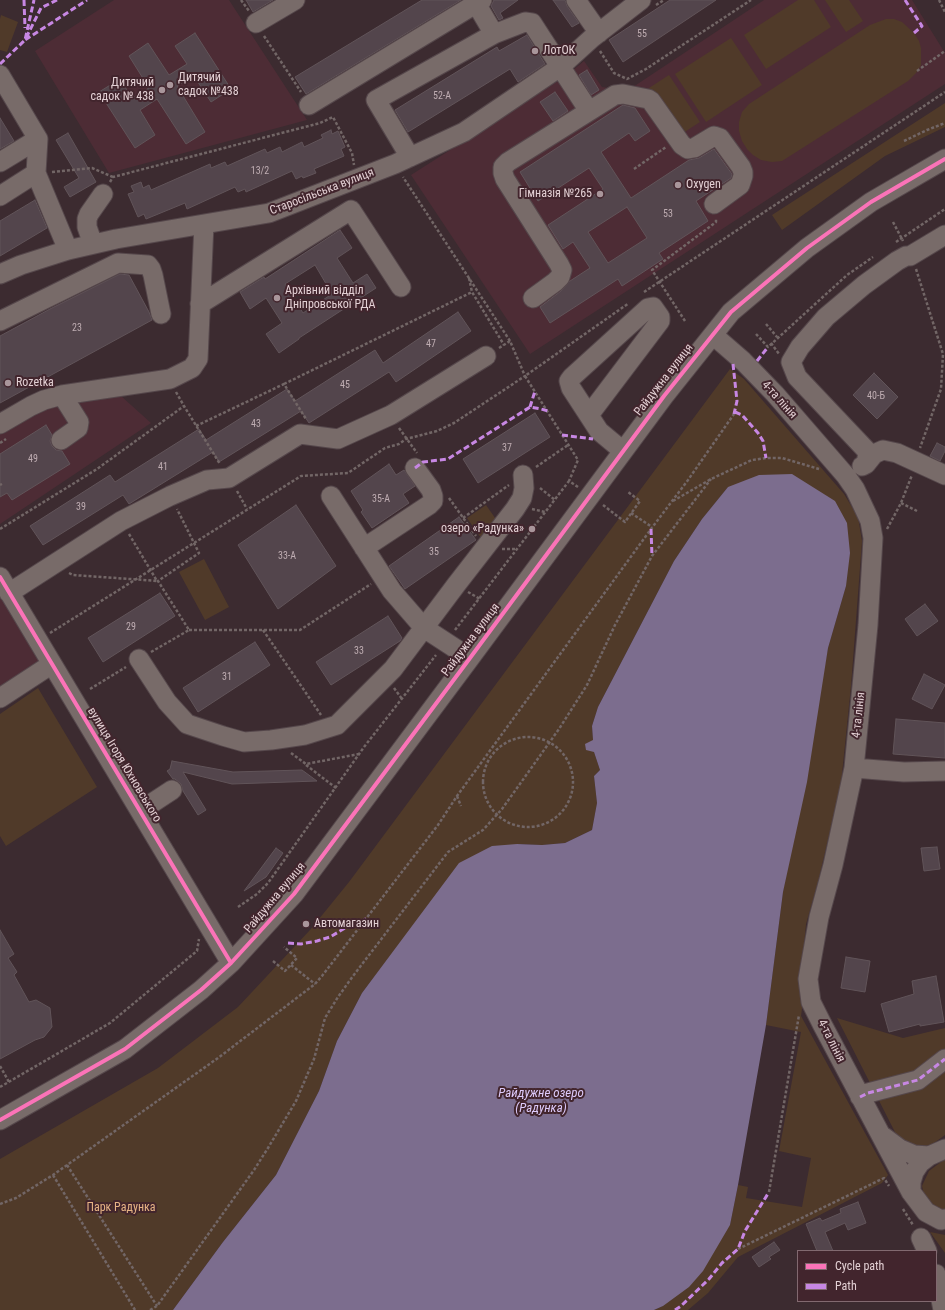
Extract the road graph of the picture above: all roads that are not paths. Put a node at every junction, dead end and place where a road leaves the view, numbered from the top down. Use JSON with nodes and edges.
{"nodes":[{"id":1,"x":296,"y":0,"type":"edge"},
{"id":2,"x":576,"y":0,"type":"edge"},
{"id":3,"x":642,"y":0,"type":"edge"},
{"id":4,"x":477,"y":1,"type":"edge"},
{"id":5,"x":256,"y":24,"type":"road end"},
{"id":6,"x":494,"y":34,"type":"junction"},
{"id":7,"x":595,"y":36,"type":"junction"},
{"id":8,"x":560,"y":67,"type":"junction"},
{"id":9,"x":0,"y":75,"type":"edge"},
{"id":10,"x":309,"y":105,"type":"road end"},
{"id":11,"x":589,"y":111,"type":"junction"},
{"id":12,"x":38,"y":139,"type":"junction"},
{"id":13,"x":945,"y":158,"type":"edge"},
{"id":14,"x":402,"y":161,"type":"junction"},
{"id":15,"x":0,"y":162,"type":"edge"},
{"id":16,"x":36,"y":173,"type":"junction"},
{"id":17,"x":102,"y":194,"type":"road end"},
{"id":18,"x":0,"y":196,"type":"edge"},
{"id":19,"x":714,"y":204,"type":"road end"},
{"id":20,"x":204,"y":224,"type":"junction"},
{"id":21,"x":945,"y":235,"type":"edge"},
{"id":22,"x":93,"y":244,"type":"junction"},
{"id":23,"x":68,"y":250,"type":"junction"},
{"id":24,"x":0,"y":274,"type":"edge"},
{"id":25,"x":401,"y":288,"type":"dead end"},
{"id":26,"x":533,"y":298,"type":"dead end"},
{"id":27,"x":200,"y":304,"type":"junction"},
{"id":28,"x":161,"y":314,"type":"dead end"},
{"id":29,"x":0,"y":321,"type":"edge"},
{"id":30,"x":712,"y":335,"type":"junction"},
{"id":31,"x":486,"y":356,"type":"dead end"},
{"id":32,"x":62,"y":395,"type":"junction"},
{"id":33,"x":589,"y":415,"type":"junction"},
{"id":34,"x":0,"y":424,"type":"edge"},
{"id":35,"x":62,"y":440,"type":"dead end"},
{"id":36,"x":860,"y":444,"type":"junction"},
{"id":37,"x":883,"y":450,"type":"junction"},
{"id":38,"x":623,"y":451,"type":"junction"},
{"id":39,"x":417,"y":462,"type":"road end"},
{"id":40,"x":866,"y":464,"type":"junction"},
{"id":41,"x":523,"y":475,"type":"road end"},
{"id":42,"x":945,"y":475,"type":"edge"},
{"id":43,"x":846,"y":476,"type":"junction"},
{"id":44,"x":331,"y":496,"type":"dead end"},
{"id":45,"x":364,"y":548,"type":"junction"},
{"id":46,"x":5,"y":585,"type":"edge"},
{"id":47,"x":424,"y":628,"type":"junction"},
{"id":48,"x":470,"y":658,"type":"junction"},
{"id":49,"x":139,"y":659,"type":"road end"},
{"id":50,"x":52,"y":664,"type":"junction"},
{"id":51,"x":0,"y":698,"type":"edge"},
{"id":52,"x":854,"y":768,"type":"junction"},
{"id":53,"x":945,"y":771,"type":"edge"},
{"id":54,"x":172,"y":790,"type":"dead end"},
{"id":55,"x":140,"y":811,"type":"junction"},
{"id":56,"x":231,"y":963,"type":"junction"},
{"id":57,"x":945,"y":1059,"type":"edge"},
{"id":58,"x":860,"y":1097,"type":"junction"},
{"id":59,"x":0,"y":1120,"type":"edge"},
{"id":60,"x":880,"y":1134,"type":"junction"},
{"id":61,"x":937,"y":1152,"type":"edge"},
{"id":62,"x":905,"y":1199,"type":"junction"},
{"id":63,"x":945,"y":1220,"type":"edge"},
{"id":64,"x":937,"y":1279,"type":"edge"},
{"id":65,"x":943,"y":1310,"type":"edge"}],
"edges":[{"from":1,"to":5,"type":"street"},
{"from":2,"to":7,"type":"street"},
{"from":3,"to":7,"type":"street","name":"Старосільська вулиця"},
{"from":4,"to":6,"type":"street"},
{"from":4,"to":10,"type":"street"},
{"from":6,"to":8,"type":"street"},
{"from":6,"to":14,"type":"street"},
{"from":7,"to":8,"type":"street","name":"Старосільська вулиця"},
{"from":8,"to":11,"type":"street"},
{"from":8,"to":14,"type":"street","name":"Старосільська вулиця"},
{"from":9,"to":12,"type":"street"},
{"from":11,"to":19,"type":"street"},
{"from":11,"to":26,"type":"street"},
{"from":12,"to":15,"type":"street"},
{"from":12,"to":16,"type":"street"},
{"from":13,"to":30,"type":"street","name":"Райдужна вулиця"},
{"from":14,"to":20,"type":"street","name":"Старосільська вулиця"},
{"from":16,"to":18,"type":"street"},
{"from":16,"to":23,"type":"street"},
{"from":17,"to":22,"type":"street"},
{"from":20,"to":22,"type":"street","name":"Старосільська вулиця"},
{"from":20,"to":27,"type":"street"},
{"from":21,"to":36,"type":"street"},
{"from":22,"to":23,"type":"street","name":"Старосільська вулиця"},
{"from":23,"to":24,"type":"street","name":"Старосільська вулиця"},
{"from":25,"to":27,"type":"street"},
{"from":27,"to":32,"type":"street"},
{"from":28,"to":29,"type":"street"},
{"from":30,"to":38,"type":"street","name":"Райдужна вулиця"},
{"from":30,"to":43,"type":"street","name":"4-та лінія"},
{"from":31,"to":46,"type":"street"},
{"from":32,"to":34,"type":"street"},
{"from":32,"to":35,"type":"street"},
{"from":33,"to":33,"type":"street"},
{"from":33,"to":38,"type":"street"},
{"from":36,"to":37,"type":"street"},
{"from":36,"to":40,"type":"street"},
{"from":37,"to":40,"type":"street"},
{"from":37,"to":42,"type":"street"},
{"from":38,"to":48,"type":"street","name":"Райдужна вулиця"},
{"from":39,"to":45,"type":"street"},
{"from":40,"to":43,"type":"street"},
{"from":41,"to":47,"type":"street"},
{"from":43,"to":52,"type":"street","name":"4-та лінія"},
{"from":44,"to":45,"type":"street"},
{"from":45,"to":47,"type":"street"},
{"from":46,"to":50,"type":"street","name":"вулиця Ігоря Юхновського"},
{"from":47,"to":48,"type":"street"},
{"from":47,"to":49,"type":"street"},
{"from":48,"to":56,"type":"street","name":"Райдужна вулиця"},
{"from":50,"to":51,"type":"street"},
{"from":50,"to":55,"type":"street","name":"вулиця Ігоря Юхновського"},
{"from":52,"to":53,"type":"street"},
{"from":52,"to":58,"type":"street","name":"4-та лінія"},
{"from":54,"to":55,"type":"street"},
{"from":55,"to":56,"type":"street","name":"вулиця Ігоря Юхновського"},
{"from":56,"to":59,"type":"street","name":"Райдужна вулиця"},
{"from":57,"to":58,"type":"street"},
{"from":58,"to":60,"type":"street","name":"4-та лінія"},
{"from":60,"to":61,"type":"street","name":"4-та лінія"},
{"from":60,"to":62,"type":"street","name":"4-та лінія"},
{"from":61,"to":62,"type":"street","name":"4-та лінія"},
{"from":62,"to":63,"type":"street","name":"4-та лінія"},
{"from":64,"to":65,"type":"street"}]}
